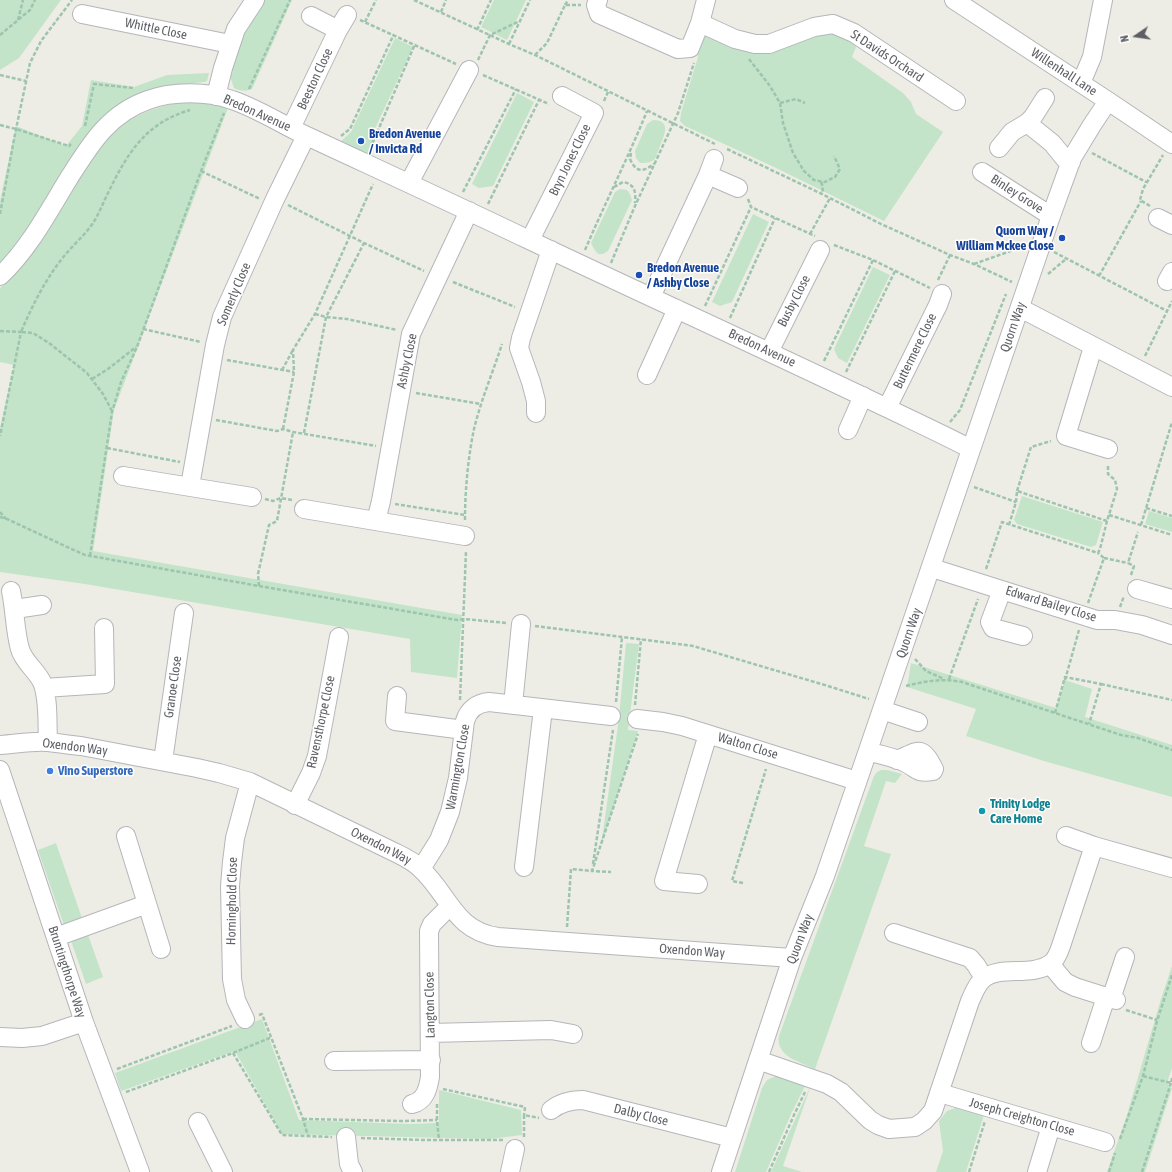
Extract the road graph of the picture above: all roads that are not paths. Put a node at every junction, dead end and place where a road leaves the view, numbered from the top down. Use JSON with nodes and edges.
{"nodes":[{"id":1,"x":255,"y":0,"type":"edge"},
{"id":2,"x":706,"y":0,"type":"edge"},
{"id":3,"x":954,"y":0,"type":"edge"},
{"id":4,"x":1103,"y":0,"type":"edge"},
{"id":5,"x":597,"y":3,"type":"edge"},
{"id":6,"x":77,"y":7,"type":"edge"},
{"id":7,"x":311,"y":16,"type":"dead end"},
{"id":8,"x":700,"y":23,"type":"junction"},
{"id":9,"x":230,"y":44,"type":"junction"},
{"id":10,"x":471,"y":71,"type":"road end"},
{"id":11,"x":1081,"y":83,"type":"junction"},
{"id":12,"x":224,"y":98,"type":"junction"},
{"id":13,"x":1045,"y":98,"type":"dead end"},
{"id":14,"x":557,"y":101,"type":"road end"},
{"id":15,"x":956,"y":101,"type":"dead end"},
{"id":16,"x":1108,"y":101,"type":"junction"},
{"id":17,"x":1027,"y":123,"type":"junction"},
{"id":18,"x":299,"y":132,"type":"junction"},
{"id":19,"x":1171,"y":144,"type":"edge"},
{"id":20,"x":999,"y":148,"type":"dead end"},
{"id":21,"x":1071,"y":162,"type":"junction"},
{"id":22,"x":982,"y":172,"type":"dead end"},
{"id":23,"x":409,"y":183,"type":"junction"},
{"id":24,"x":738,"y":188,"type":"road end"},
{"id":25,"x":469,"y":211,"type":"junction"},
{"id":26,"x":1051,"y":216,"type":"junction"},
{"id":27,"x":530,"y":240,"type":"junction"},
{"id":28,"x":823,"y":244,"type":"road end"},
{"id":29,"x":551,"y":250,"type":"junction"},
{"id":30,"x":0,"y":276,"type":"edge"},
{"id":31,"x":942,"y":294,"type":"road end"},
{"id":32,"x":650,"y":297,"type":"junction"},
{"id":33,"x":1020,"y":308,"type":"junction"},
{"id":34,"x":677,"y":310,"type":"junction"},
{"id":35,"x":1093,"y":347,"type":"junction"},
{"id":36,"x":769,"y":352,"type":"junction"},
{"id":37,"x":647,"y":376,"type":"dead end"},
{"id":38,"x":1172,"y":387,"type":"edge"},
{"id":39,"x":862,"y":396,"type":"junction"},
{"id":40,"x":887,"y":408,"type":"junction"},
{"id":41,"x":536,"y":413,"type":"dead end"},
{"id":42,"x":848,"y":430,"type":"dead end"},
{"id":43,"x":971,"y":449,"type":"junction"},
{"id":44,"x":1108,"y":449,"type":"road end"},
{"id":45,"x":124,"y":476,"type":"dead end"},
{"id":46,"x":190,"y":486,"type":"junction"},
{"id":47,"x":252,"y":497,"type":"dead end"},
{"id":48,"x":304,"y":509,"type":"dead end"},
{"id":49,"x":376,"y":521,"type":"junction"},
{"id":50,"x":465,"y":536,"type":"road end"},
{"id":51,"x":932,"y":568,"type":"junction"},
{"id":52,"x":1137,"y":589,"type":"dead end"},
{"id":53,"x":1002,"y":590,"type":"junction"},
{"id":54,"x":1172,"y":599,"type":"edge"},
{"id":55,"x":42,"y":605,"type":"dead end"},
{"id":56,"x":184,"y":612,"type":"dead end"},
{"id":57,"x":521,"y":624,"type":"road end"},
{"id":58,"x":104,"y":628,"type":"dead end"},
{"id":59,"x":1172,"y":635,"type":"edge"},
{"id":60,"x":1023,"y":636,"type":"dead end"},
{"id":61,"x":339,"y":637,"type":"dead end"},
{"id":62,"x":44,"y":688,"type":"junction"},
{"id":63,"x":397,"y":696,"type":"dead end"},
{"id":64,"x":513,"y":705,"type":"junction"},
{"id":65,"x":878,"y":705,"type":"junction"},
{"id":66,"x":543,"y":709,"type":"junction"},
{"id":67,"x":613,"y":716,"type":"road end"},
{"id":68,"x":637,"y":720,"type":"road end"},
{"id":69,"x":466,"y":722,"type":"junction"},
{"id":70,"x":918,"y":722,"type":"dead end"},
{"id":71,"x":708,"y":734,"type":"junction"},
{"id":72,"x":48,"y":742,"type":"junction"},
{"id":73,"x":0,"y":745,"type":"edge"},
{"id":74,"x":868,"y":751,"type":"junction"},
{"id":75,"x":897,"y":760,"type":"dead end"},
{"id":76,"x":162,"y":761,"type":"junction"},
{"id":77,"x":0,"y":770,"type":"edge"},
{"id":78,"x":858,"y":780,"type":"junction"},
{"id":79,"x":250,"y":782,"type":"junction"},
{"id":80,"x":295,"y":805,"type":"junction"},
{"id":81,"x":126,"y":836,"type":"dead end"},
{"id":82,"x":1066,"y":836,"type":"dead end"},
{"id":83,"x":1094,"y":846,"type":"junction"},
{"id":84,"x":524,"y":867,"type":"dead end"},
{"id":85,"x":1172,"y":868,"type":"edge"},
{"id":86,"x":421,"y":869,"type":"junction"},
{"id":87,"x":698,"y":884,"type":"dead end"},
{"id":88,"x":147,"y":904,"type":"junction"},
{"id":89,"x":450,"y":906,"type":"junction"},
{"id":90,"x":894,"y":933,"type":"dead end"},
{"id":91,"x":56,"y":937,"type":"junction"},
{"id":92,"x":161,"y":949,"type":"dead end"},
{"id":93,"x":1125,"y":957,"type":"dead end"},
{"id":94,"x":792,"y":958,"type":"junction"},
{"id":95,"x":1050,"y":964,"type":"junction"},
{"id":96,"x":984,"y":978,"type":"junction"},
{"id":97,"x":1111,"y":999,"type":"junction"},
{"id":98,"x":245,"y":1020,"type":"road end"},
{"id":99,"x":84,"y":1022,"type":"junction"},
{"id":100,"x":430,"y":1033,"type":"junction"},
{"id":101,"x":573,"y":1034,"type":"dead end"},
{"id":102,"x":0,"y":1037,"type":"edge"},
{"id":103,"x":1091,"y":1043,"type":"dead end"},
{"id":104,"x":431,"y":1060,"type":"junction"},
{"id":105,"x":758,"y":1060,"type":"junction"},
{"id":106,"x":334,"y":1061,"type":"dead end"},
{"id":107,"x":940,"y":1093,"type":"junction"},
{"id":108,"x":412,"y":1104,"type":"dead end"},
{"id":109,"x":551,"y":1110,"type":"road end"},
{"id":110,"x":198,"y":1122,"type":"dead end"},
{"id":111,"x":1052,"y":1126,"type":"junction"},
{"id":112,"x":346,"y":1137,"type":"road end"},
{"id":113,"x":732,"y":1138,"type":"junction"},
{"id":114,"x":514,"y":1142,"type":"road end"},
{"id":115,"x":1114,"y":1143,"type":"road end"},
{"id":116,"x":140,"y":1172,"type":"edge"},
{"id":117,"x":224,"y":1172,"type":"edge"},
{"id":118,"x":352,"y":1172,"type":"edge"},
{"id":119,"x":510,"y":1172,"type":"edge"},
{"id":120,"x":721,"y":1172,"type":"edge"},
{"id":121,"x":1037,"y":1172,"type":"edge"}],
"edges":[{"from":1,"to":9,"type":"street"},
{"from":2,"to":8,"type":"street"},
{"from":3,"to":11,"type":"street","name":"Willenhall Lane"},
{"from":4,"to":11,"type":"street"},
{"from":5,"to":8,"type":"street"},
{"from":6,"to":9,"type":"street","name":"Whittle Close"},
{"from":7,"to":18,"type":"street","name":"Beeston Close"},
{"from":8,"to":15,"type":"street","name":"St Davids Orchard"},
{"from":9,"to":12,"type":"street"},
{"from":10,"to":23,"type":"street"},
{"from":11,"to":16,"type":"street","name":"Willenhall Lane"},
{"from":12,"to":18,"type":"street","name":"Bredon Avenue"},
{"from":12,"to":30,"type":"street","name":"Bredon Avenue"},
{"from":13,"to":17,"type":"street"},
{"from":14,"to":27,"type":"street","name":"Bryn Jones Close"},
{"from":16,"to":19,"type":"street","name":"Willenhall Lane"},
{"from":16,"to":21,"type":"street","name":"Quorn Way"},
{"from":17,"to":20,"type":"street"},
{"from":17,"to":21,"type":"street"},
{"from":18,"to":23,"type":"street","name":"Bredon Avenue"},
{"from":18,"to":46,"type":"street","name":"Somerly Close"},
{"from":21,"to":26,"type":"street","name":"Quorn Way"},
{"from":22,"to":26,"type":"street","name":"Binley Grove"},
{"from":23,"to":25,"type":"street","name":"Bredon Avenue"},
{"from":24,"to":32,"type":"street"},
{"from":25,"to":27,"type":"street","name":"Bredon Avenue"},
{"from":25,"to":49,"type":"street","name":"Ashby Close"},
{"from":26,"to":33,"type":"street","name":"Quorn Way"},
{"from":27,"to":29,"type":"street","name":"Bredon Avenue"},
{"from":28,"to":36,"type":"street","name":"Busby Close"},
{"from":29,"to":32,"type":"street","name":"Bredon Avenue"},
{"from":29,"to":41,"type":"street"},
{"from":31,"to":40,"type":"street","name":"Buttermere Close"},
{"from":32,"to":34,"type":"street","name":"Bredon Avenue"},
{"from":33,"to":35,"type":"street"},
{"from":33,"to":43,"type":"street","name":"Quorn Way"},
{"from":34,"to":36,"type":"street","name":"Bredon Avenue"},
{"from":34,"to":37,"type":"street"},
{"from":35,"to":38,"type":"street"},
{"from":35,"to":44,"type":"street"},
{"from":36,"to":39,"type":"street","name":"Bredon Avenue"},
{"from":39,"to":40,"type":"street","name":"Bredon Avenue"},
{"from":39,"to":42,"type":"street"},
{"from":40,"to":43,"type":"street","name":"Bredon Avenue"},
{"from":43,"to":51,"type":"street","name":"Quorn Way"},
{"from":45,"to":46,"type":"street"},
{"from":46,"to":47,"type":"street"},
{"from":48,"to":49,"type":"street"},
{"from":49,"to":50,"type":"street"},
{"from":51,"to":53,"type":"street","name":"Edward Bailey Close"},
{"from":51,"to":65,"type":"street","name":"Quorn Way"},
{"from":52,"to":54,"type":"street"},
{"from":53,"to":59,"type":"street","name":"Edward Bailey Close"},
{"from":53,"to":60,"type":"street"},
{"from":55,"to":62,"type":"street"},
{"from":56,"to":76,"type":"street","name":"Granoe Close"},
{"from":57,"to":64,"type":"street"},
{"from":58,"to":62,"type":"street"},
{"from":61,"to":80,"type":"street","name":"Ravensthorpe Close"},
{"from":62,"to":72,"type":"street"},
{"from":63,"to":69,"type":"street"},
{"from":64,"to":66,"type":"street","name":"Warmington Close"},
{"from":64,"to":69,"type":"street","name":"Warmington Close"},
{"from":65,"to":70,"type":"street"},
{"from":65,"to":74,"type":"street","name":"Quorn Way"},
{"from":66,"to":67,"type":"street","name":"Warmington Close"},
{"from":66,"to":84,"type":"street"},
{"from":68,"to":71,"type":"street","name":"Walton Close"},
{"from":69,"to":86,"type":"street","name":"Warmington Close"},
{"from":71,"to":78,"type":"street","name":"Walton Close"},
{"from":71,"to":87,"type":"street"},
{"from":72,"to":73,"type":"street","name":"Oxendon Way"},
{"from":72,"to":76,"type":"street","name":"Oxendon Way"},
{"from":74,"to":75,"type":"street"},
{"from":74,"to":78,"type":"street","name":"Quorn Way"},
{"from":76,"to":79,"type":"street","name":"Oxendon Way"},
{"from":77,"to":91,"type":"street","name":"Bruntingthorpe Way"},
{"from":78,"to":94,"type":"street","name":"Quorn Way"},
{"from":79,"to":80,"type":"street","name":"Oxendon Way"},
{"from":79,"to":98,"type":"street","name":"Horninghold Close"},
{"from":80,"to":86,"type":"street","name":"Oxendon Way"},
{"from":81,"to":88,"type":"street"},
{"from":82,"to":83,"type":"street"},
{"from":83,"to":85,"type":"street"},
{"from":83,"to":95,"type":"street"},
{"from":86,"to":89,"type":"street","name":"Oxendon Way"},
{"from":88,"to":91,"type":"street"},
{"from":88,"to":92,"type":"street"},
{"from":89,"to":94,"type":"street","name":"Oxendon Way"},
{"from":89,"to":100,"type":"street","name":"Langton Close"},
{"from":90,"to":96,"type":"street"},
{"from":91,"to":99,"type":"street","name":"Bruntingthorpe Way"},
{"from":93,"to":97,"type":"street"},
{"from":94,"to":105,"type":"street","name":"Quorn Way"},
{"from":95,"to":96,"type":"street"},
{"from":95,"to":97,"type":"street"},
{"from":96,"to":107,"type":"street"},
{"from":97,"to":103,"type":"street"},
{"from":99,"to":102,"type":"street"},
{"from":99,"to":116,"type":"street","name":"Bruntingthorpe Way"},
{"from":100,"to":101,"type":"street"},
{"from":100,"to":104,"type":"street","name":"Langton Close"},
{"from":104,"to":106,"type":"street"},
{"from":104,"to":108,"type":"street","name":"Langton Close"},
{"from":105,"to":107,"type":"street"},
{"from":105,"to":113,"type":"street","name":"Quorn Way"},
{"from":107,"to":111,"type":"street","name":"Joseph Creighton Close"},
{"from":109,"to":113,"type":"street","name":"Dalby Close"},
{"from":110,"to":117,"type":"street"},
{"from":111,"to":115,"type":"street","name":"Joseph Creighton Close"},
{"from":111,"to":121,"type":"street"},
{"from":112,"to":118,"type":"street"},
{"from":113,"to":120,"type":"street","name":"Quorn Way"},
{"from":114,"to":119,"type":"street"}]}
